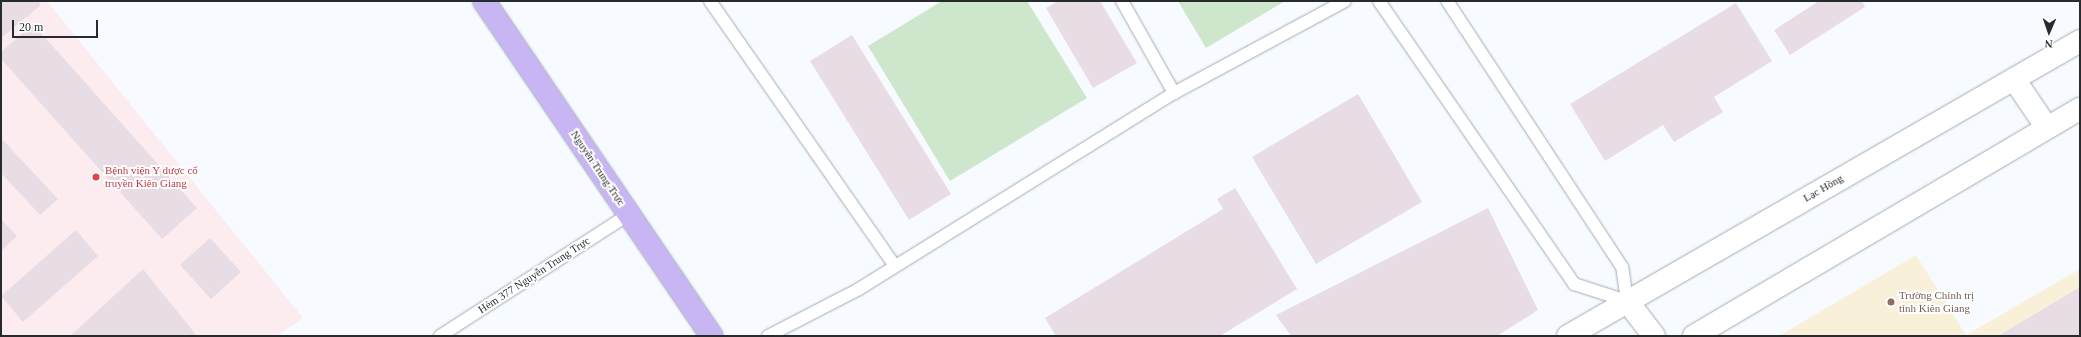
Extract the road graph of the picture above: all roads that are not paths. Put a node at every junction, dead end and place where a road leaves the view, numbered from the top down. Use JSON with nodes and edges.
{"nodes":[{"id":1,"x":484,"y":1,"type":"edge"},
{"id":2,"x":710,"y":1,"type":"edge"},
{"id":3,"x":1122,"y":1,"type":"edge"},
{"id":4,"x":1345,"y":1,"type":"edge"},
{"id":5,"x":1379,"y":1,"type":"edge"},
{"id":6,"x":1447,"y":1,"type":"edge"},
{"id":7,"x":2080,"y":41,"type":"edge"},
{"id":8,"x":2014,"y":79,"type":"junction"},
{"id":9,"x":1174,"y":93,"type":"junction"},
{"id":10,"x":2080,"y":109,"type":"edge"},
{"id":11,"x":2047,"y":128,"type":"junction"},
{"id":12,"x":629,"y":214,"type":"junction"},
{"id":13,"x":895,"y":266,"type":"junction"},
{"id":14,"x":1627,"y":301,"type":"junction"},
{"id":15,"x":440,"y":336,"type":"edge"},
{"id":16,"x":712,"y":336,"type":"edge"},
{"id":17,"x":768,"y":336,"type":"edge"},
{"id":18,"x":1568,"y":336,"type":"edge"},
{"id":19,"x":1654,"y":336,"type":"edge"},
{"id":20,"x":1694,"y":336,"type":"edge"}],
"edges":[{"from":1,"to":12,"type":"main road","name":"Nguyễn Trung Trực"},
{"from":2,"to":13,"type":"lane"},
{"from":3,"to":9,"type":"lane"},
{"from":4,"to":9,"type":"lane"},
{"from":5,"to":14,"type":"lane"},
{"from":6,"to":14,"type":"lane"},
{"from":7,"to":8,"type":"main road","name":"Lạc Hồng"},
{"from":8,"to":11,"type":"main road"},
{"from":8,"to":14,"type":"main road","name":"Lạc Hồng"},
{"from":9,"to":13,"type":"lane"},
{"from":10,"to":11,"type":"main road"},
{"from":11,"to":20,"type":"main road"},
{"from":12,"to":15,"type":"lane","name":"Hẻm 377 Nguyễn Trung Trực"},
{"from":12,"to":16,"type":"main road","name":"Nguyễn Trung Trực"},
{"from":13,"to":17,"type":"lane"},
{"from":14,"to":18,"type":"main road","name":"Lạc Hồng"},
{"from":14,"to":19,"type":"main road"}]}
